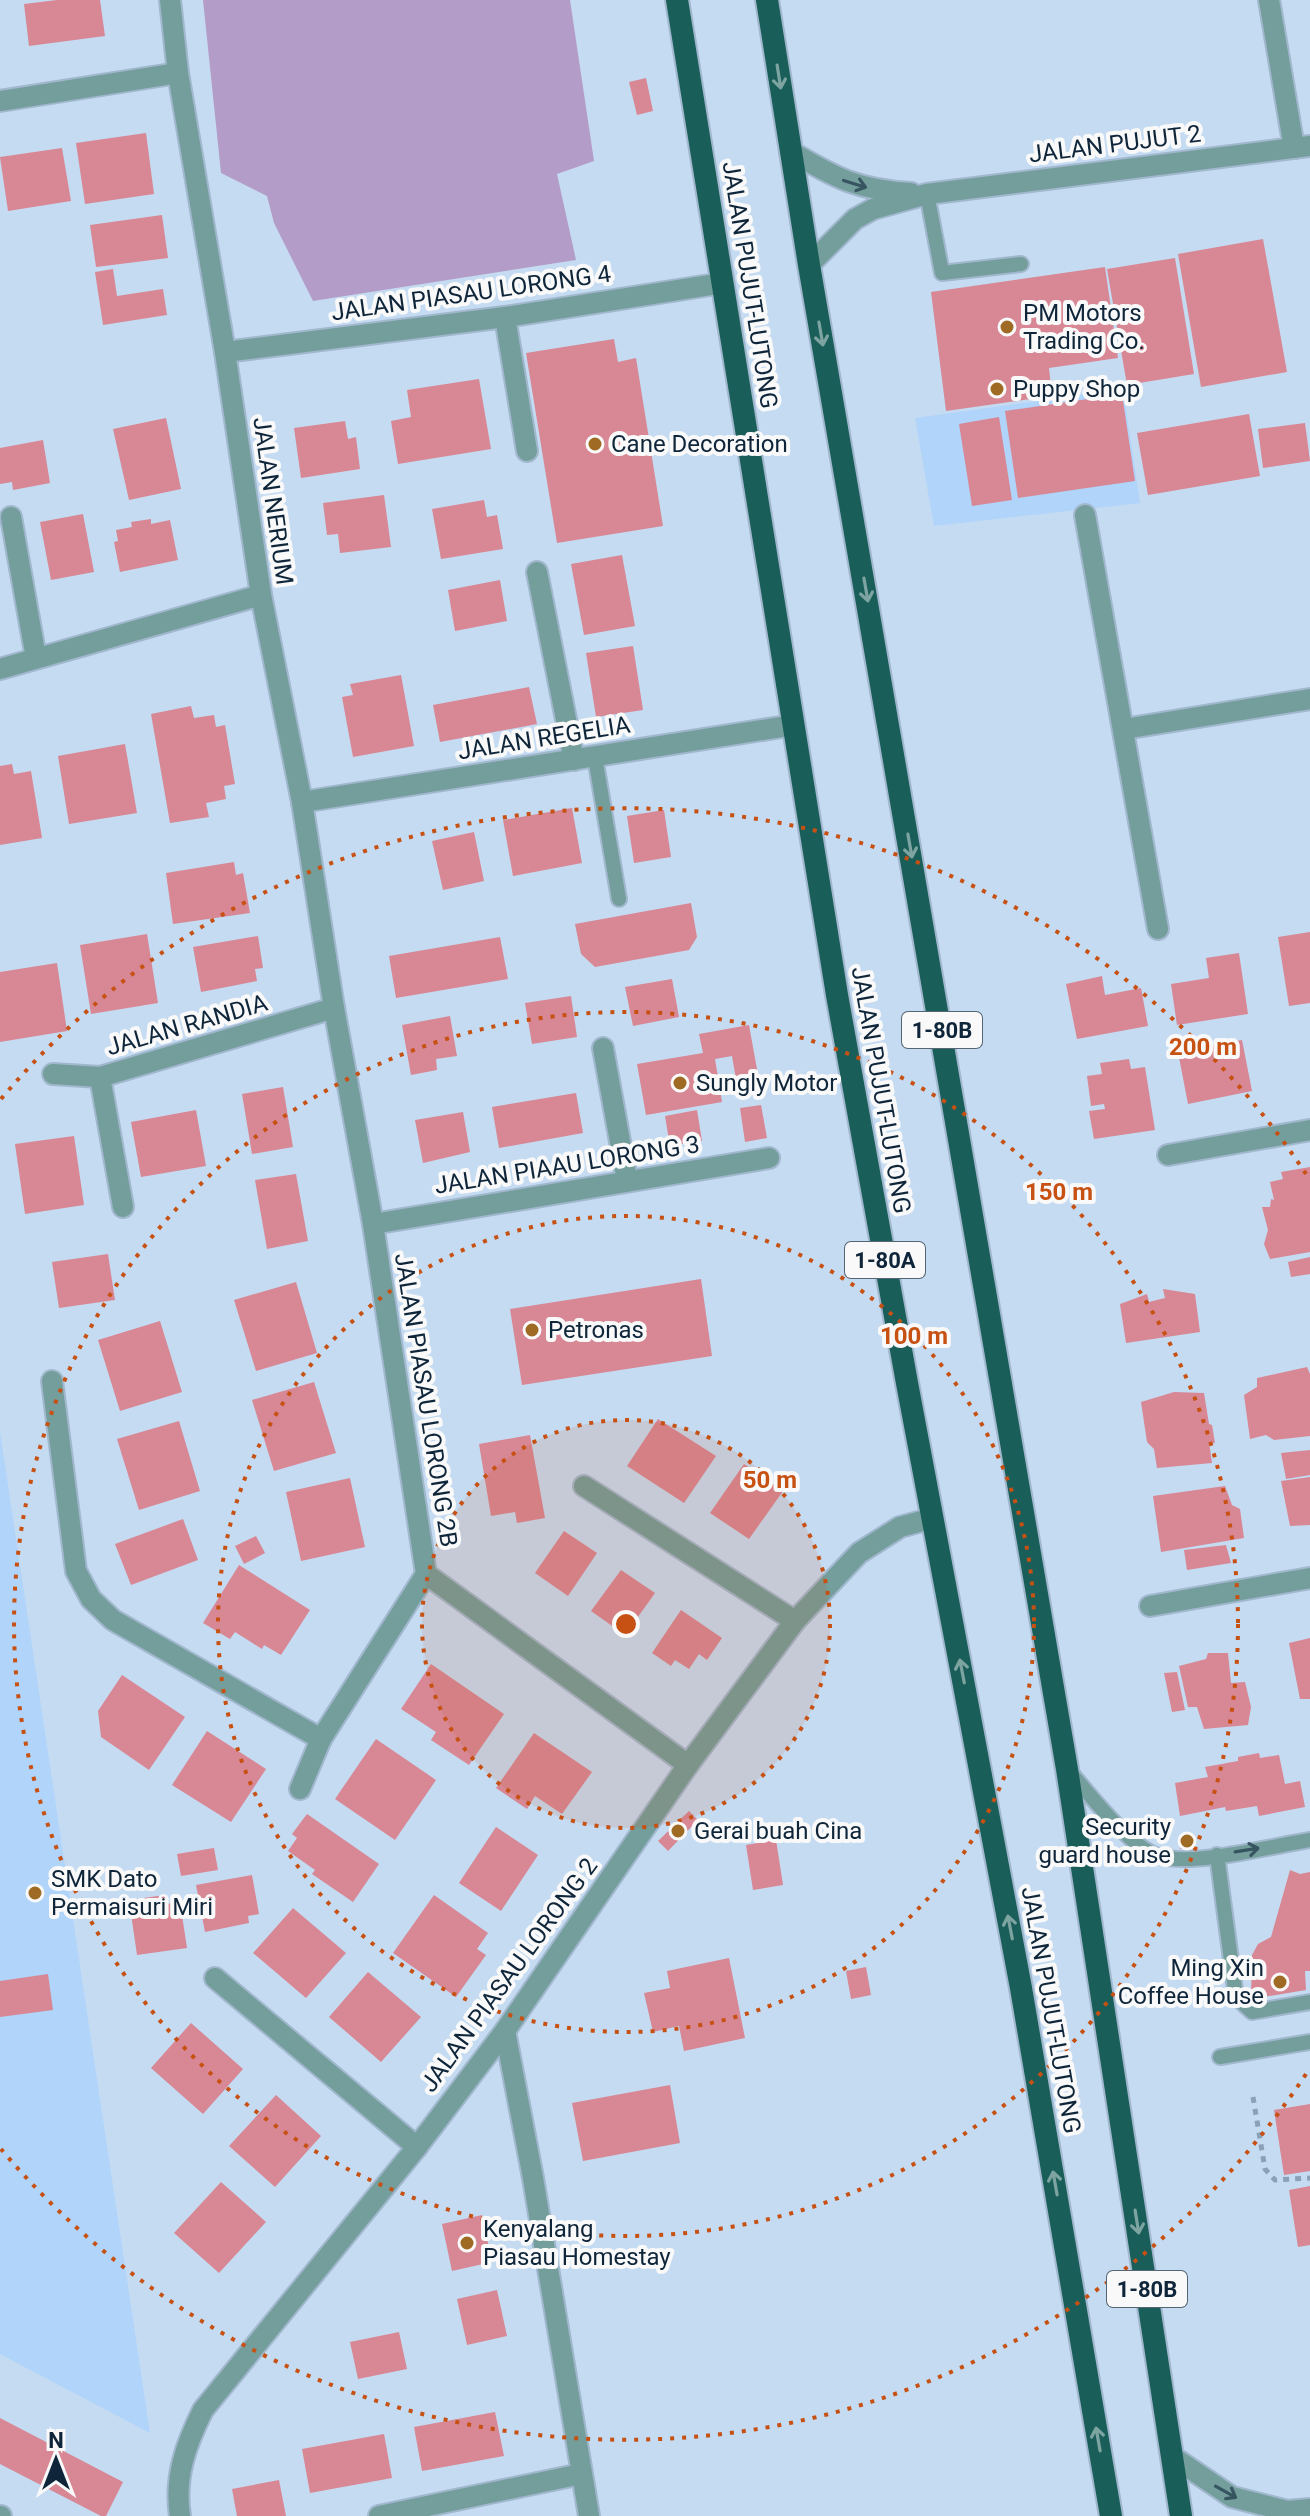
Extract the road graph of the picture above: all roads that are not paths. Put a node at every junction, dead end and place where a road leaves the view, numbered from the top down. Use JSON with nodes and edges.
{"nodes":[{"id":1,"x":170,"y":0,"type":"edge"},
{"id":2,"x":677,"y":0,"type":"edge"},
{"id":3,"x":767,"y":0,"type":"edge"},
{"id":4,"x":1269,"y":0,"type":"edge"},
{"id":5,"x":178,"y":73,"type":"junction"},
{"id":6,"x":0,"y":101,"type":"edge"},
{"id":7,"x":1302,"y":147,"type":"edge"},
{"id":8,"x":790,"y":151,"type":"junction"},
{"id":9,"x":927,"y":194,"type":"junction"},
{"id":10,"x":1021,"y":264,"type":"dead end"},
{"id":11,"x":809,"y":265,"type":"junction"},
{"id":12,"x":723,"y":283,"type":"junction"},
{"id":13,"x":505,"y":317,"type":"junction"},
{"id":14,"x":225,"y":352,"type":"junction"},
{"id":15,"x":527,"y":451,"type":"dead end"},
{"id":16,"x":1085,"y":515,"type":"dead end"},
{"id":17,"x":11,"y":517,"type":"dead end"},
{"id":18,"x":537,"y":572,"type":"dead end"},
{"id":19,"x":261,"y":595,"type":"junction"},
{"id":20,"x":36,"y":658,"type":"junction"},
{"id":21,"x":0,"y":669,"type":"edge"},
{"id":22,"x":1310,"y":699,"type":"edge"},
{"id":23,"x":794,"y":725,"type":"junction"},
{"id":24,"x":1124,"y":729,"type":"junction"},
{"id":25,"x":595,"y":757,"type":"junction"},
{"id":26,"x":574,"y":760,"type":"junction"},
{"id":27,"x":302,"y":802,"type":"junction"},
{"id":28,"x":619,"y":899,"type":"dead end"},
{"id":29,"x":1158,"y":929,"type":"dead end"},
{"id":30,"x":334,"y":1008,"type":"junction"},
{"id":31,"x":603,"y":1048,"type":"dead end"},
{"id":32,"x":53,"y":1074,"type":"dead end"},
{"id":33,"x":100,"y":1077,"type":"junction"},
{"id":34,"x":1310,"y":1130,"type":"edge"},
{"id":35,"x":1168,"y":1155,"type":"dead end"},
{"id":36,"x":769,"y":1158,"type":"dead end"},
{"id":37,"x":627,"y":1180,"type":"junction"},
{"id":38,"x":123,"y":1207,"type":"dead end"},
{"id":39,"x":373,"y":1224,"type":"junction"},
{"id":40,"x":52,"y":1381,"type":"dead end"},
{"id":41,"x":584,"y":1486,"type":"dead end"},
{"id":42,"x":933,"y":1518,"type":"junction"},
{"id":43,"x":426,"y":1574,"type":"junction"},
{"id":44,"x":1310,"y":1578,"type":"edge"},
{"id":45,"x":1150,"y":1606,"type":"dead end"},
{"id":46,"x":795,"y":1621,"type":"junction"},
{"id":47,"x":321,"y":1739,"type":"junction"},
{"id":48,"x":688,"y":1765,"type":"junction"},
{"id":49,"x":1067,"y":1769,"type":"junction"},
{"id":50,"x":300,"y":1789,"type":"dead end"},
{"id":51,"x":1310,"y":1840,"type":"edge"},
{"id":52,"x":1217,"y":1855,"type":"junction"},
{"id":53,"x":215,"y":1978,"type":"dead end"},
{"id":54,"x":1310,"y":2002,"type":"edge"},
{"id":55,"x":505,"y":2031,"type":"junction"},
{"id":56,"x":1310,"y":2042,"type":"edge"},
{"id":57,"x":1220,"y":2057,"type":"dead end"},
{"id":58,"x":417,"y":2147,"type":"junction"},
{"id":59,"x":1173,"y":2457,"type":"junction"},
{"id":60,"x":581,"y":2474,"type":"junction"},
{"id":61,"x":1310,"y":2509,"type":"edge"},
{"id":62,"x":179,"y":2510,"type":"edge"},
{"id":63,"x":1284,"y":2513,"type":"edge"},
{"id":64,"x":379,"y":2516,"type":"edge"},
{"id":65,"x":589,"y":2516,"type":"edge"},
{"id":66,"x":1111,"y":2516,"type":"edge"},
{"id":67,"x":1181,"y":2516,"type":"edge"}],
"edges":[{"from":1,"to":5,"type":"street","name":"JALAN NERIUM"},
{"from":2,"to":12,"type":"highway","name":"JALAN PUJUT-LUTONG","number":"1-80A"},
{"from":3,"to":8,"type":"highway","name":"JALAN PUJUT-LUTONG","number":"1-80B","one_way":true},
{"from":4,"to":7,"type":"street"},
{"from":5,"to":6,"type":"street"},
{"from":5,"to":14,"type":"street","name":"JALAN NERIUM"},
{"from":7,"to":9,"type":"street","name":"JALAN PUJUT 2"},
{"from":8,"to":9,"type":"street","name":"JALAN PUJUT 2","one_way":true},
{"from":8,"to":11,"type":"highway","name":"JALAN PUJUT-LUTONG","number":"1-80B"},
{"from":9,"to":10,"type":"lane"},
{"from":9,"to":11,"type":"street","name":"JALAN PUJUT 2"},
{"from":11,"to":49,"type":"highway","name":"JALAN PUJUT-LUTONG","number":"1-80B","one_way":true},
{"from":12,"to":13,"type":"street","name":"JALAN PIASAU LORONG 4"},
{"from":12,"to":23,"type":"highway","name":"JALAN PUJUT-LUTONG","number":"1-80A"},
{"from":13,"to":14,"type":"street","name":"JALAN PIASAU LORONG 4"},
{"from":13,"to":15,"type":"street"},
{"from":14,"to":19,"type":"street","name":"JALAN NERIUM"},
{"from":16,"to":24,"type":"street"},
{"from":17,"to":20,"type":"street"},
{"from":18,"to":26,"type":"street"},
{"from":19,"to":20,"type":"street"},
{"from":19,"to":27,"type":"street","name":"JALAN NERIUM"},
{"from":20,"to":21,"type":"street"},
{"from":22,"to":24,"type":"street"},
{"from":23,"to":25,"type":"street","name":"JALAN REGELIA"},
{"from":23,"to":42,"type":"highway","name":"JALAN PUJUT-LUTONG","number":"1-80A"},
{"from":24,"to":29,"type":"street"},
{"from":25,"to":26,"type":"street","name":"JALAN REGELIA"},
{"from":25,"to":28,"type":"lane"},
{"from":26,"to":27,"type":"street","name":"JALAN REGELIA"},
{"from":27,"to":30,"type":"street","name":"JALAN NERIUM"},
{"from":30,"to":33,"type":"street","name":"JALAN RANDIA"},
{"from":30,"to":39,"type":"street","name":"JALAN PIASAU LORONG 2B"},
{"from":31,"to":37,"type":"street"},
{"from":32,"to":33,"type":"street","name":"JALAN RANDIA"},
{"from":33,"to":38,"type":"street"},
{"from":34,"to":35,"type":"street"},
{"from":36,"to":37,"type":"street","name":"JALAN PIAAU LORONG 3"},
{"from":37,"to":39,"type":"street","name":"JALAN PIAAU LORONG 3"},
{"from":39,"to":43,"type":"street","name":"JALAN PIASAU LORONG 2B"},
{"from":40,"to":47,"type":"street"},
{"from":41,"to":46,"type":"street"},
{"from":42,"to":46,"type":"street","name":"JALAN PIASAU LORONG 2"},
{"from":66,"to":42,"type":"highway","name":"JALAN PUJUT-LUTONG","number":"1-80A","one_way":true},
{"from":43,"to":47,"type":"street"},
{"from":43,"to":48,"type":"street","name":"JALAN PIASAU LORONG 2B"},
{"from":44,"to":45,"type":"street"},
{"from":46,"to":48,"type":"street","name":"JALAN PIASAU LORONG 2"},
{"from":47,"to":50,"type":"street"},
{"from":48,"to":55,"type":"street","name":"JALAN PIASAU LORONG 2"},
{"from":49,"to":52,"type":"lane"},
{"from":49,"to":59,"type":"highway","name":"JALAN PUJUT-LUTONG","number":"1-80B","one_way":true},
{"from":52,"to":51,"type":"lane","one_way":true},
{"from":52,"to":54,"type":"lane"},
{"from":53,"to":58,"type":"street"},
{"from":55,"to":58,"type":"street","name":"JALAN PIASAU LORONG 2"},
{"from":55,"to":60,"type":"street"},
{"from":56,"to":57,"type":"lane"},
{"from":58,"to":62,"type":"street","name":"JALAN PIASAU LORONG 2"},
{"from":59,"to":63,"type":"street","one_way":true},
{"from":59,"to":67,"type":"highway","name":"JALAN PUJUT-LUTONG","number":"1-80B"},
{"from":60,"to":64,"type":"street"},
{"from":60,"to":65,"type":"street"},
{"from":61,"to":63,"type":"street"}]}
